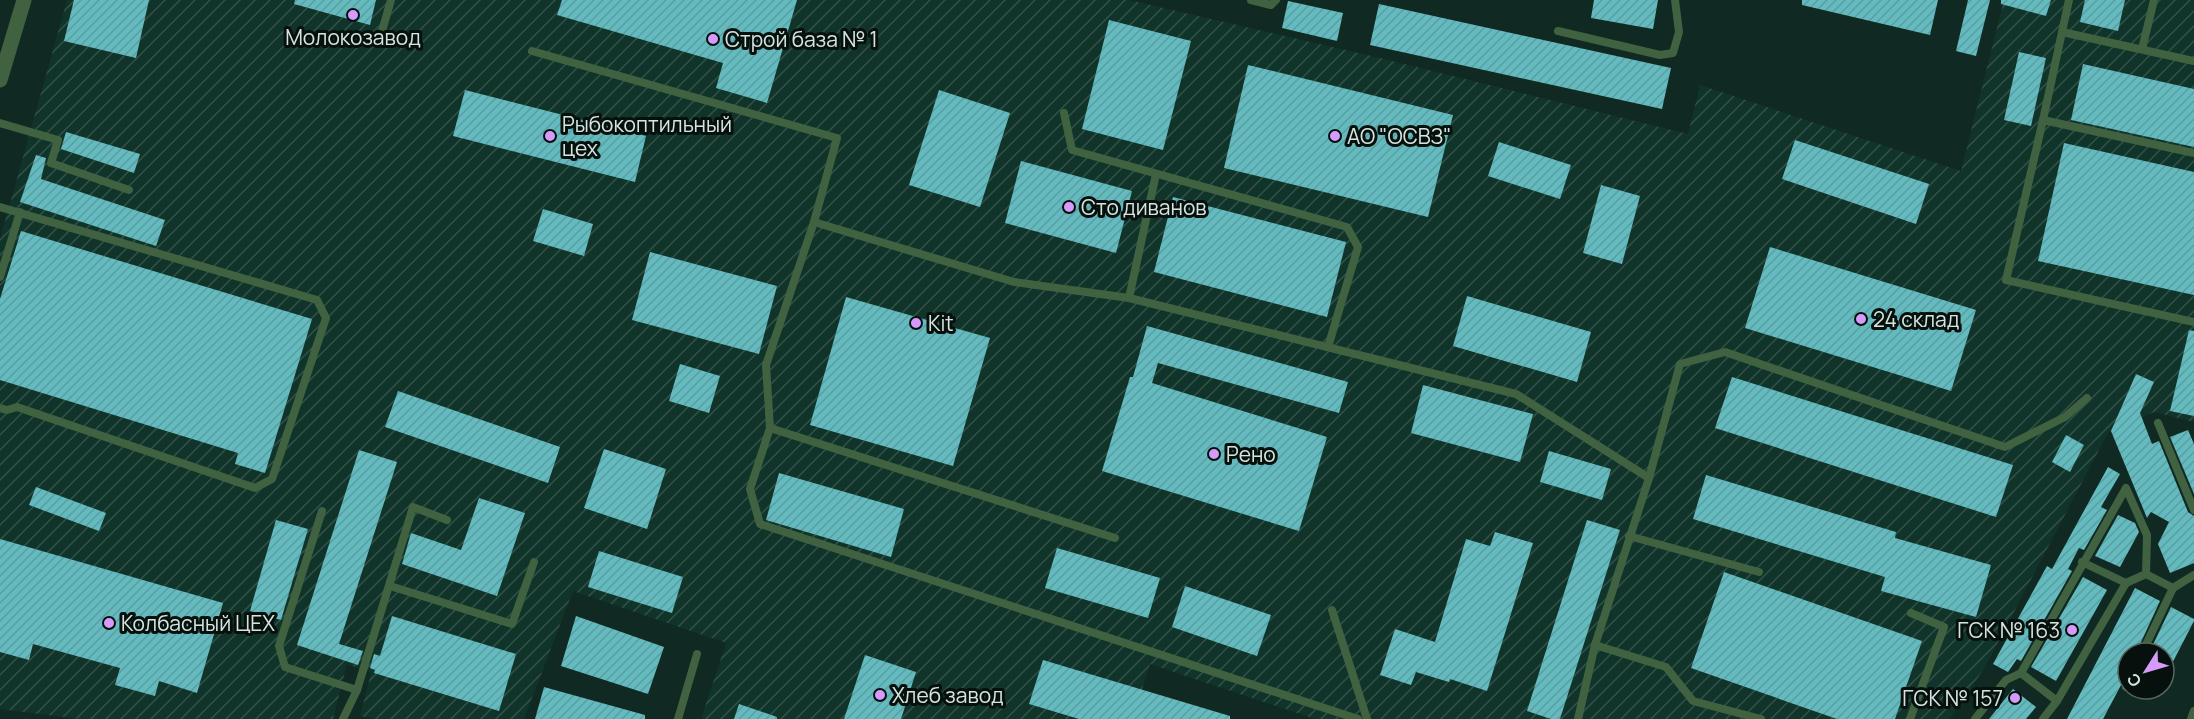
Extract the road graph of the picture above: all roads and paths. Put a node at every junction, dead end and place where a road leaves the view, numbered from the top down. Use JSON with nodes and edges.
{"nodes":[{"id":1,"x":24,"y":0,"type":"edge"},
{"id":2,"x":391,"y":0,"type":"edge"},
{"id":3,"x":1251,"y":0,"type":"edge"},
{"id":4,"x":1276,"y":0,"type":"edge"},
{"id":5,"x":1675,"y":0,"type":"edge"},
{"id":6,"x":2069,"y":0,"type":"edge"},
{"id":7,"x":2154,"y":0,"type":"edge"},
{"id":8,"x":382,"y":31,"type":"dead end"},
{"id":9,"x":1558,"y":31,"type":"dead end"},
{"id":10,"x":2062,"y":32,"type":"junction"},
{"id":11,"x":2142,"y":49,"type":"junction"},
{"id":12,"x":532,"y":51,"type":"dead end"},
{"id":13,"x":2194,"y":61,"type":"edge"},
{"id":14,"x":0,"y":80,"type":"edge"},
{"id":15,"x":1064,"y":113,"type":"dead end"},
{"id":16,"x":2043,"y":120,"type":"junction"},
{"id":17,"x":0,"y":123,"type":"edge"},
{"id":18,"x":2194,"y":153,"type":"edge"},
{"id":19,"x":1156,"y":174,"type":"junction"},
{"id":20,"x":129,"y":190,"type":"dead end"},
{"id":21,"x":0,"y":207,"type":"edge"},
{"id":22,"x":20,"y":212,"type":"junction"},
{"id":23,"x":814,"y":222,"type":"junction"},
{"id":24,"x":0,"y":277,"type":"edge"},
{"id":25,"x":1129,"y":298,"type":"junction"},
{"id":26,"x":2194,"y":321,"type":"edge"},
{"id":27,"x":1328,"y":347,"type":"junction"},
{"id":28,"x":2087,"y":398,"type":"dead end"},
{"id":29,"x":0,"y":408,"type":"edge"},
{"id":30,"x":2158,"y":423,"type":"dead end"},
{"id":31,"x":770,"y":428,"type":"junction"},
{"id":32,"x":1649,"y":478,"type":"junction"},
{"id":33,"x":2194,"y":510,"type":"edge"},
{"id":34,"x":322,"y":511,"type":"dead end"},
{"id":35,"x":447,"y":519,"type":"dead end"},
{"id":36,"x":1629,"y":536,"type":"junction"},
{"id":37,"x":1115,"y":538,"type":"dead end"},
{"id":38,"x":534,"y":562,"type":"dead end"},
{"id":39,"x":2082,"y":562,"type":"junction"},
{"id":40,"x":1759,"y":572,"type":"dead end"},
{"id":41,"x":2146,"y":574,"type":"junction"},
{"id":42,"x":2194,"y":575,"type":"edge"},
{"id":43,"x":2126,"y":583,"type":"junction"},
{"id":44,"x":390,"y":586,"type":"junction"},
{"id":45,"x":2173,"y":588,"type":"junction"},
{"id":46,"x":1332,"y":610,"type":"dead end"},
{"id":47,"x":1911,"y":613,"type":"dead end"},
{"id":48,"x":2148,"y":641,"type":"edge"},
{"id":49,"x":1595,"y":645,"type":"junction"},
{"id":50,"x":697,"y":654,"type":"dead end"},
{"id":51,"x":2021,"y":673,"type":"junction"},
{"id":52,"x":357,"y":690,"type":"junction"},
{"id":53,"x":2058,"y":701,"type":"junction"},
{"id":54,"x":2194,"y":711,"type":"edge"},
{"id":55,"x":344,"y":719,"type":"edge"},
{"id":56,"x":678,"y":719,"type":"edge"},
{"id":57,"x":1358,"y":719,"type":"edge"},
{"id":58,"x":1367,"y":719,"type":"edge"},
{"id":59,"x":1578,"y":719,"type":"edge"},
{"id":60,"x":1761,"y":719,"type":"edge"},
{"id":61,"x":1910,"y":719,"type":"edge"},
{"id":62,"x":1975,"y":719,"type":"edge"},
{"id":63,"x":2043,"y":719,"type":"edge"},
{"id":64,"x":2191,"y":719,"type":"edge"}],
"edges":[{"from":1,"to":14,"type":"street"},
{"from":2,"to":8,"type":"lane"},
{"from":3,"to":4,"type":"lane"},
{"from":5,"to":9,"type":"lane"},
{"from":6,"to":10,"type":"lane"},
{"from":7,"to":11,"type":"lane"},
{"from":10,"to":11,"type":"lane"},
{"from":10,"to":16,"type":"lane"},
{"from":11,"to":13,"type":"lane"},
{"from":12,"to":23,"type":"lane"},
{"from":15,"to":19,"type":"lane"},
{"from":16,"to":18,"type":"lane"},
{"from":16,"to":26,"type":"lane"},
{"from":17,"to":20,"type":"lane"},
{"from":19,"to":25,"type":"lane"},
{"from":19,"to":27,"type":"lane"},
{"from":21,"to":22,"type":"lane"},
{"from":22,"to":24,"type":"lane"},
{"from":22,"to":29,"type":"lane"},
{"from":23,"to":25,"type":"lane"},
{"from":23,"to":31,"type":"lane"},
{"from":25,"to":27,"type":"lane"},
{"from":27,"to":32,"type":"lane"},
{"from":28,"to":32,"type":"lane"},
{"from":30,"to":33,"type":"lane"},
{"from":31,"to":37,"type":"lane"},
{"from":31,"to":57,"type":"lane"},
{"from":32,"to":36,"type":"lane"},
{"from":34,"to":52,"type":"lane"},
{"from":35,"to":44,"type":"lane"},
{"from":36,"to":40,"type":"lane"},
{"from":36,"to":49,"type":"lane"},
{"from":38,"to":44,"type":"lane"},
{"from":39,"to":41,"type":"lane"},
{"from":39,"to":43,"type":"lane"},
{"from":39,"to":51,"type":"lane"},
{"from":41,"to":43,"type":"lane"},
{"from":41,"to":45,"type":"lane"},
{"from":42,"to":45,"type":"lane"},
{"from":43,"to":53,"type":"lane"},
{"from":44,"to":52,"type":"lane"},
{"from":45,"to":48,"type":"lane"},
{"from":46,"to":58,"type":"lane"},
{"from":47,"to":61,"type":"lane"},
{"from":49,"to":59,"type":"lane"},
{"from":49,"to":60,"type":"lane"},
{"from":50,"to":56,"type":"lane"},
{"from":51,"to":53,"type":"lane"},
{"from":51,"to":62,"type":"lane"},
{"from":52,"to":55,"type":"lane"},
{"from":53,"to":63,"type":"lane"},
{"from":54,"to":64,"type":"lane"}]}
